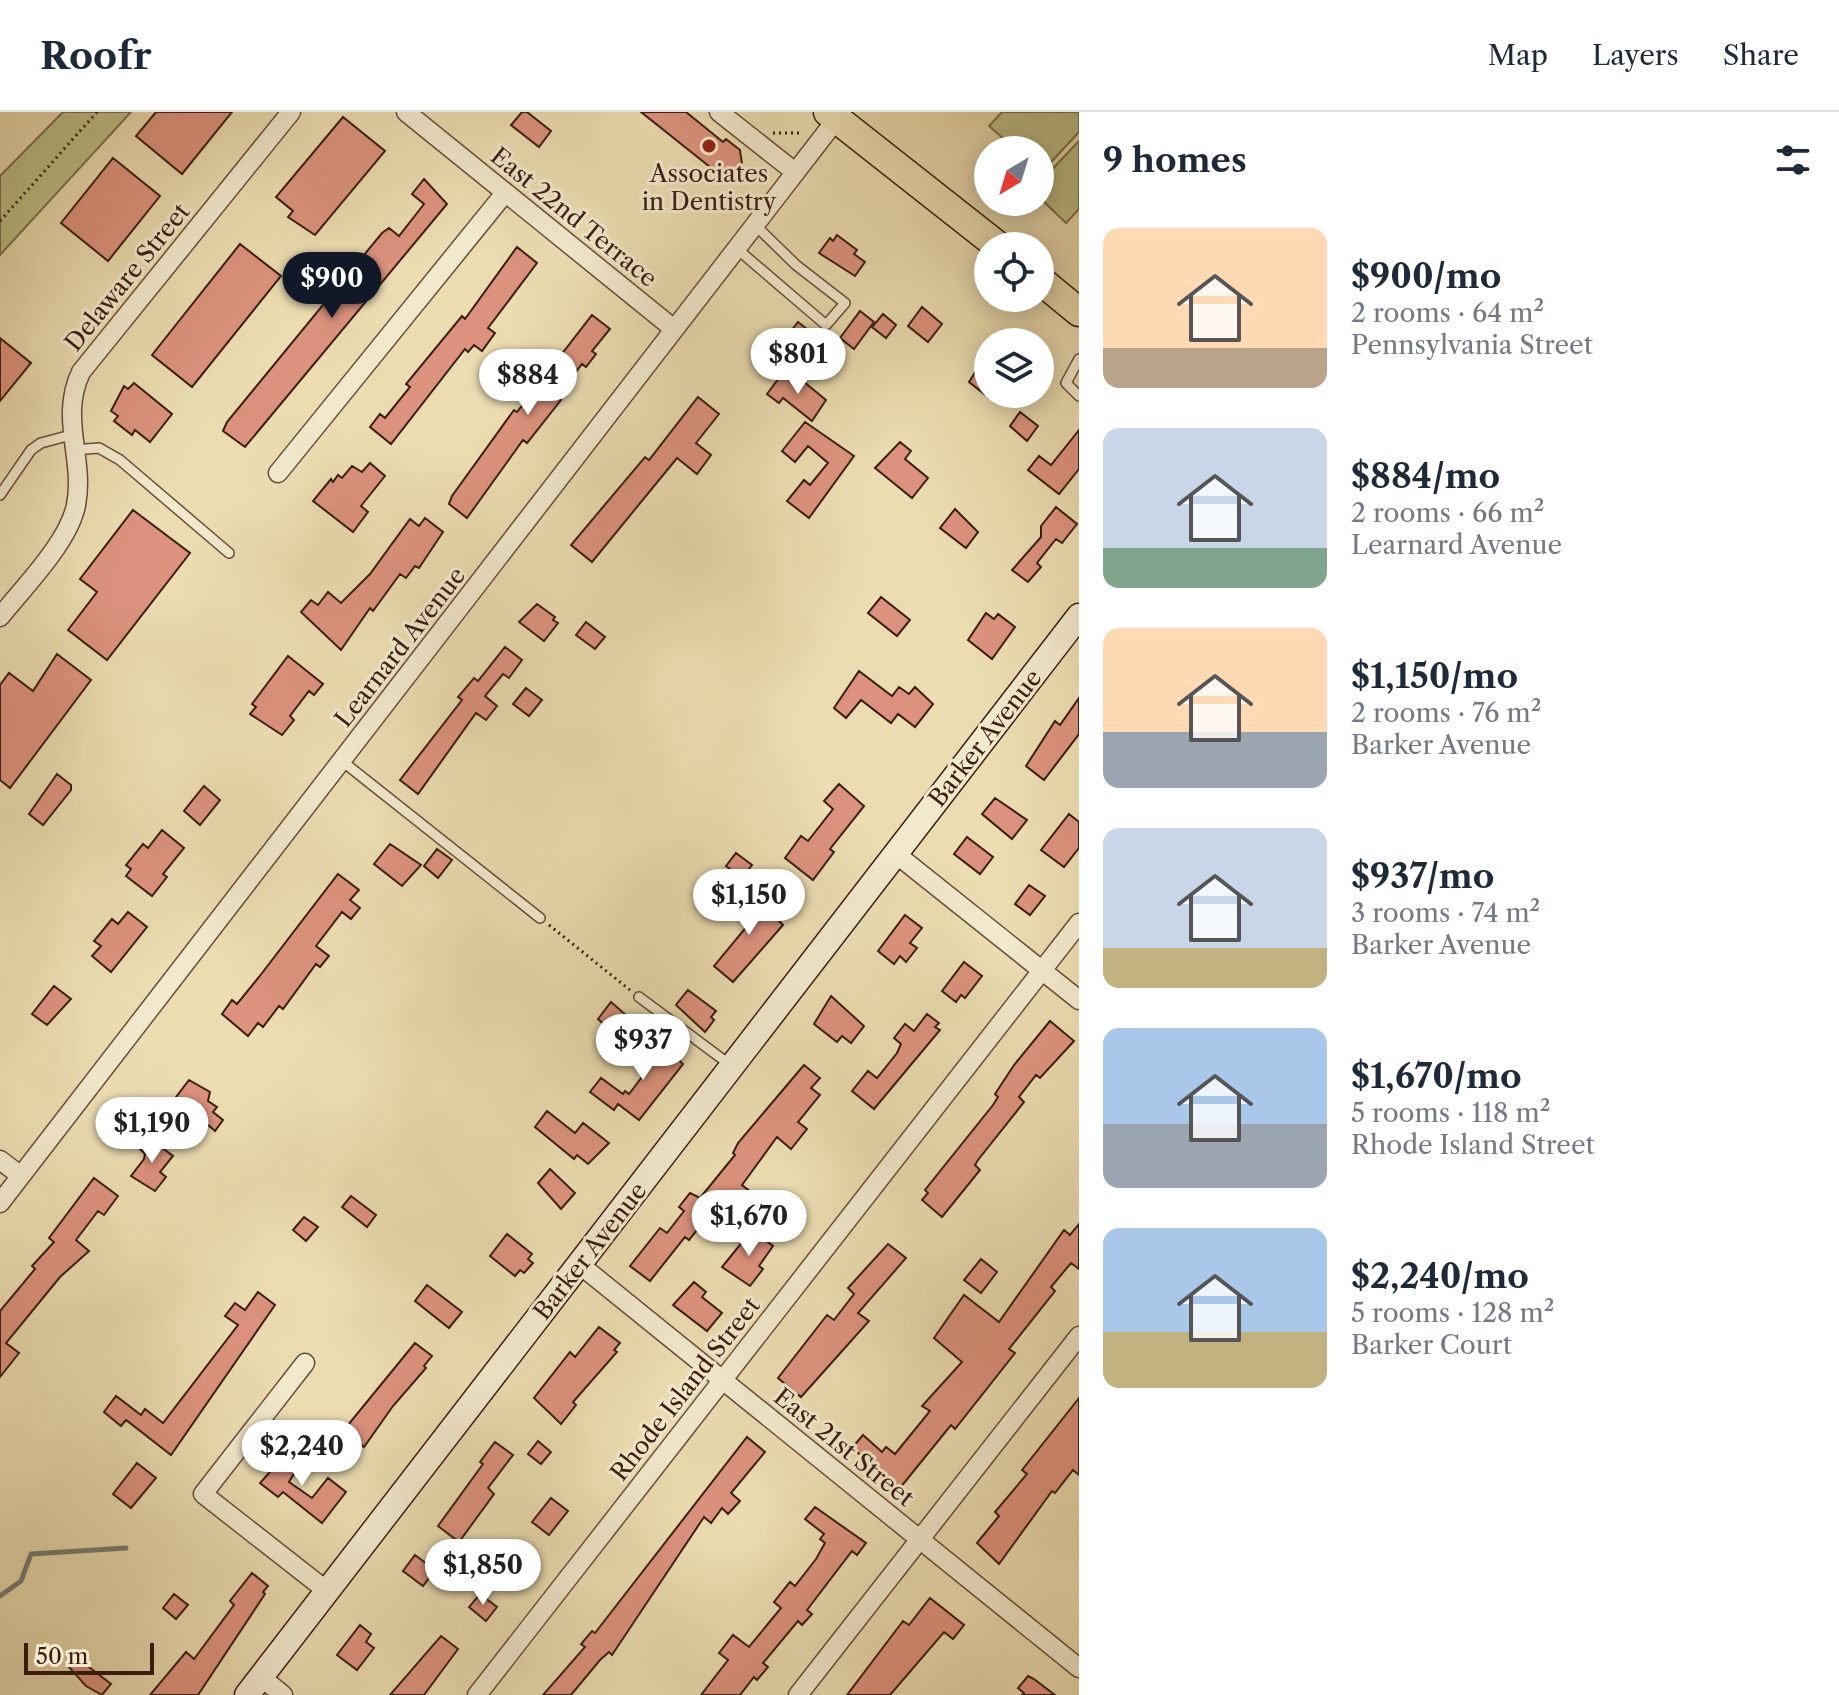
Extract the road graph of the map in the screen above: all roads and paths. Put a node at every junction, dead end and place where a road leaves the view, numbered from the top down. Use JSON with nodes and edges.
{"nodes":[{"id":1,"x":97,"y":112,"type":"edge"},
{"id":2,"x":291,"y":112,"type":"edge"},
{"id":3,"x":406,"y":112,"type":"edge"},
{"id":4,"x":719,"y":112,"type":"edge"},
{"id":5,"x":836,"y":114,"type":"edge"},
{"id":6,"x":763,"y":126,"type":"dead end"},
{"id":7,"x":802,"y":133,"type":"dead end"},
{"id":8,"x":795,"y":172,"type":"junction"},
{"id":9,"x":505,"y":193,"type":"junction"},
{"id":10,"x":0,"y":221,"type":"edge"},
{"id":11,"x":754,"y":224,"type":"junction"},
{"id":12,"x":981,"y":232,"type":"edge"},
{"id":13,"x":736,"y":248,"type":"junction"},
{"id":14,"x":1054,"y":291,"type":"edge"},
{"id":15,"x":1079,"y":312,"type":"edge"},
{"id":16,"x":674,"y":329,"type":"junction"},
{"id":17,"x":1079,"y":359,"type":"edge"},
{"id":18,"x":1079,"y":396,"type":"edge"},
{"id":19,"x":72,"y":443,"type":"junction"},
{"id":20,"x":278,"y":473,"type":"dead end"},
{"id":21,"x":0,"y":495,"type":"edge"},
{"id":22,"x":229,"y":553,"type":"dead end"},
{"id":23,"x":1079,"y":616,"type":"edge"},
{"id":24,"x":0,"y":617,"type":"edge"},
{"id":25,"x":342,"y":761,"type":"junction"},
{"id":26,"x":896,"y":854,"type":"junction"},
{"id":27,"x":540,"y":918,"type":"joint"},
{"id":28,"x":1079,"y":923,"type":"edge"},
{"id":29,"x":1042,"y":971,"type":"junction"},
{"id":30,"x":639,"y":997,"type":"joint"},
{"id":31,"x":1079,"y":1000,"type":"edge"},
{"id":32,"x":732,"y":1066,"type":"junction"},
{"id":33,"x":0,"y":1160,"type":"edge"},
{"id":34,"x":21,"y":1176,"type":"junction"},
{"id":35,"x":0,"y":1203,"type":"edge"},
{"id":36,"x":579,"y":1264,"type":"junction"},
{"id":37,"x":1079,"y":1336,"type":"edge"},
{"id":38,"x":305,"y":1363,"type":"dead end"},
{"id":39,"x":723,"y":1380,"type":"junction"},
{"id":40,"x":920,"y":1539,"type":"junction"},
{"id":41,"x":327,"y":1591,"type":"junction"},
{"id":42,"x":1079,"y":1668,"type":"edge"},
{"id":43,"x":254,"y":1686,"type":"edge"},
{"id":44,"x":283,"y":1695,"type":"edge"},
{"id":45,"x":477,"y":1695,"type":"edge"},
{"id":46,"x":798,"y":1695,"type":"edge"}],
"edges":[{"from":1,"to":10,"type":"path"},
{"from":2,"to":19,"type":"street","name":"Delaware Street"},
{"from":3,"to":9,"type":"street","name":"East 22nd Terrace"},
{"from":4,"to":8,"type":"street"},
{"from":5,"to":8,"type":"street","name":"Learnard Avenue"},
{"from":5,"to":12,"type":"main road"},
{"from":6,"to":7,"type":"path"},
{"from":8,"to":11,"type":"street","name":"Learnard Avenue"},
{"from":9,"to":16,"type":"street","name":"East 22nd Terrace"},
{"from":9,"to":20,"type":"street"},
{"from":11,"to":13,"type":"street","name":"Learnard Avenue"},
{"from":11,"to":13,"type":"lane"},
{"from":13,"to":16,"type":"street","name":"Learnard Avenue"},
{"from":14,"to":15,"type":"main road"},
{"from":16,"to":25,"type":"street","name":"Learnard Avenue"},
{"from":17,"to":18,"type":"lane"},
{"from":19,"to":21,"type":"lane"},
{"from":19,"to":22,"type":"lane"},
{"from":19,"to":24,"type":"street","name":"Delaware Street"},
{"from":23,"to":26,"type":"street","name":"Barker Avenue"},
{"from":25,"to":27,"type":"lane"},
{"from":25,"to":34,"type":"street","name":"Learnard Avenue"},
{"from":26,"to":29,"type":"street"},
{"from":26,"to":32,"type":"street","name":"Barker Avenue"},
{"from":27,"to":30,"type":"path"},
{"from":28,"to":29,"type":"street","name":"Rhode Island Street"},
{"from":29,"to":31,"type":"street"},
{"from":29,"to":39,"type":"street","name":"Rhode Island Street"},
{"from":30,"to":32,"type":"lane"},
{"from":32,"to":36,"type":"street","name":"Barker Avenue"},
{"from":33,"to":34,"type":"street"},
{"from":34,"to":35,"type":"street","name":"Learnard Avenue"},
{"from":36,"to":39,"type":"street","name":"East 21st Street"},
{"from":36,"to":41,"type":"street","name":"Barker Avenue"},
{"from":37,"to":40,"type":"street"},
{"from":38,"to":41,"type":"street"},
{"from":39,"to":40,"type":"street","name":"East 21st Street"},
{"from":39,"to":45,"type":"street","name":"Rhode Island Street"},
{"from":40,"to":42,"type":"street","name":"East 21st Street"},
{"from":40,"to":46,"type":"street"},
{"from":41,"to":43,"type":"street","name":"Barker Avenue"},
{"from":43,"to":44,"type":"street"}]}
